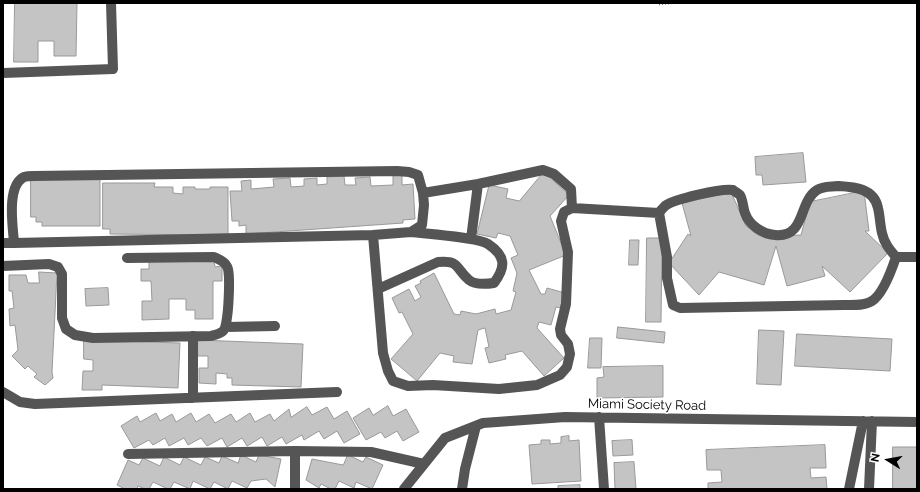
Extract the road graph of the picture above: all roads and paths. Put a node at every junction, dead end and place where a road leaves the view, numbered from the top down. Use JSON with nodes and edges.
{"nodes":[{"id":1,"x":112,"y":3,"type":"edge"},
{"id":2,"x":672,"y":3,"type":"edge"},
{"id":3,"x":659,"y":4,"type":"edge"},
{"id":4,"x":3,"y":73,"type":"edge"},
{"id":5,"x":478,"y":184,"type":"junction"},
{"id":6,"x":423,"y":193,"type":"junction"},
{"id":7,"x":572,"y":208,"type":"junction"},
{"id":8,"x":659,"y":212,"type":"junction"},
{"id":9,"x":411,"y":232,"type":"junction"},
{"id":10,"x":373,"y":235,"type":"junction"},
{"id":11,"x":471,"y":240,"type":"junction"},
{"id":12,"x":3,"y":243,"type":"edge"},
{"id":13,"x":14,"y":243,"type":"junction"},
{"id":14,"x":896,"y":257,"type":"junction"},
{"id":15,"x":917,"y":257,"type":"edge"},
{"id":16,"x":127,"y":258,"type":"dead end"},
{"id":17,"x":3,"y":266,"type":"edge"},
{"id":18,"x":378,"y":289,"type":"junction"},
{"id":19,"x":275,"y":326,"type":"dead end"},
{"id":20,"x":226,"y":327,"type":"junction"},
{"id":21,"x":193,"y":336,"type":"junction"},
{"id":22,"x":3,"y":392,"type":"edge"},
{"id":23,"x":337,"y":392,"type":"dead end"},
{"id":24,"x":193,"y":398,"type":"junction"},
{"id":25,"x":599,"y":417,"type":"junction"},
{"id":26,"x":867,"y":421,"type":"junction"},
{"id":27,"x":917,"y":422,"type":"edge"},
{"id":28,"x":476,"y":426,"type":"junction"},
{"id":29,"x":295,"y":451,"type":"junction"},
{"id":30,"x":128,"y":454,"type":"dead end"},
{"id":31,"x":424,"y":464,"type":"junction"},
{"id":32,"x":295,"y":489,"type":"edge"},
{"id":33,"x":404,"y":489,"type":"edge"},
{"id":34,"x":462,"y":489,"type":"edge"},
{"id":35,"x":604,"y":489,"type":"edge"},
{"id":36,"x":849,"y":489,"type":"edge"},
{"id":37,"x":869,"y":489,"type":"edge"}],
"edges":[{"from":1,"to":4,"type":"street"},
{"from":2,"to":3,"type":"path"},
{"from":5,"to":6,"type":"street"},
{"from":5,"to":7,"type":"street"},
{"from":5,"to":11,"type":"street"},
{"from":6,"to":9,"type":"street"},
{"from":6,"to":13,"type":"street"},
{"from":7,"to":8,"type":"street"},
{"from":7,"to":18,"type":"street"},
{"from":8,"to":14,"type":"street"},
{"from":8,"to":14,"type":"street"},
{"from":9,"to":10,"type":"street"},
{"from":9,"to":11,"type":"street"},
{"from":10,"to":13,"type":"street"},
{"from":10,"to":18,"type":"street"},
{"from":11,"to":18,"type":"street"},
{"from":12,"to":13,"type":"street"},
{"from":14,"to":15,"type":"street"},
{"from":16,"to":20,"type":"street"},
{"from":17,"to":21,"type":"street"},
{"from":19,"to":20,"type":"street"},
{"from":20,"to":21,"type":"street"},
{"from":21,"to":24,"type":"street"},
{"from":22,"to":24,"type":"street"},
{"from":23,"to":24,"type":"street"},
{"from":25,"to":26,"type":"street","name":"Miami Society Road"},
{"from":25,"to":28,"type":"street","name":"Miami Society Road"},
{"from":25,"to":35,"type":"street"},
{"from":26,"to":27,"type":"street","name":"Miami Society Road"},
{"from":26,"to":36,"type":"street"},
{"from":26,"to":37,"type":"street"},
{"from":28,"to":31,"type":"street","name":"Miami Society Road"},
{"from":28,"to":34,"type":"street"},
{"from":29,"to":30,"type":"street"},
{"from":29,"to":31,"type":"street"},
{"from":29,"to":32,"type":"street"},
{"from":31,"to":33,"type":"street","name":"Miami Society Road"}]}
